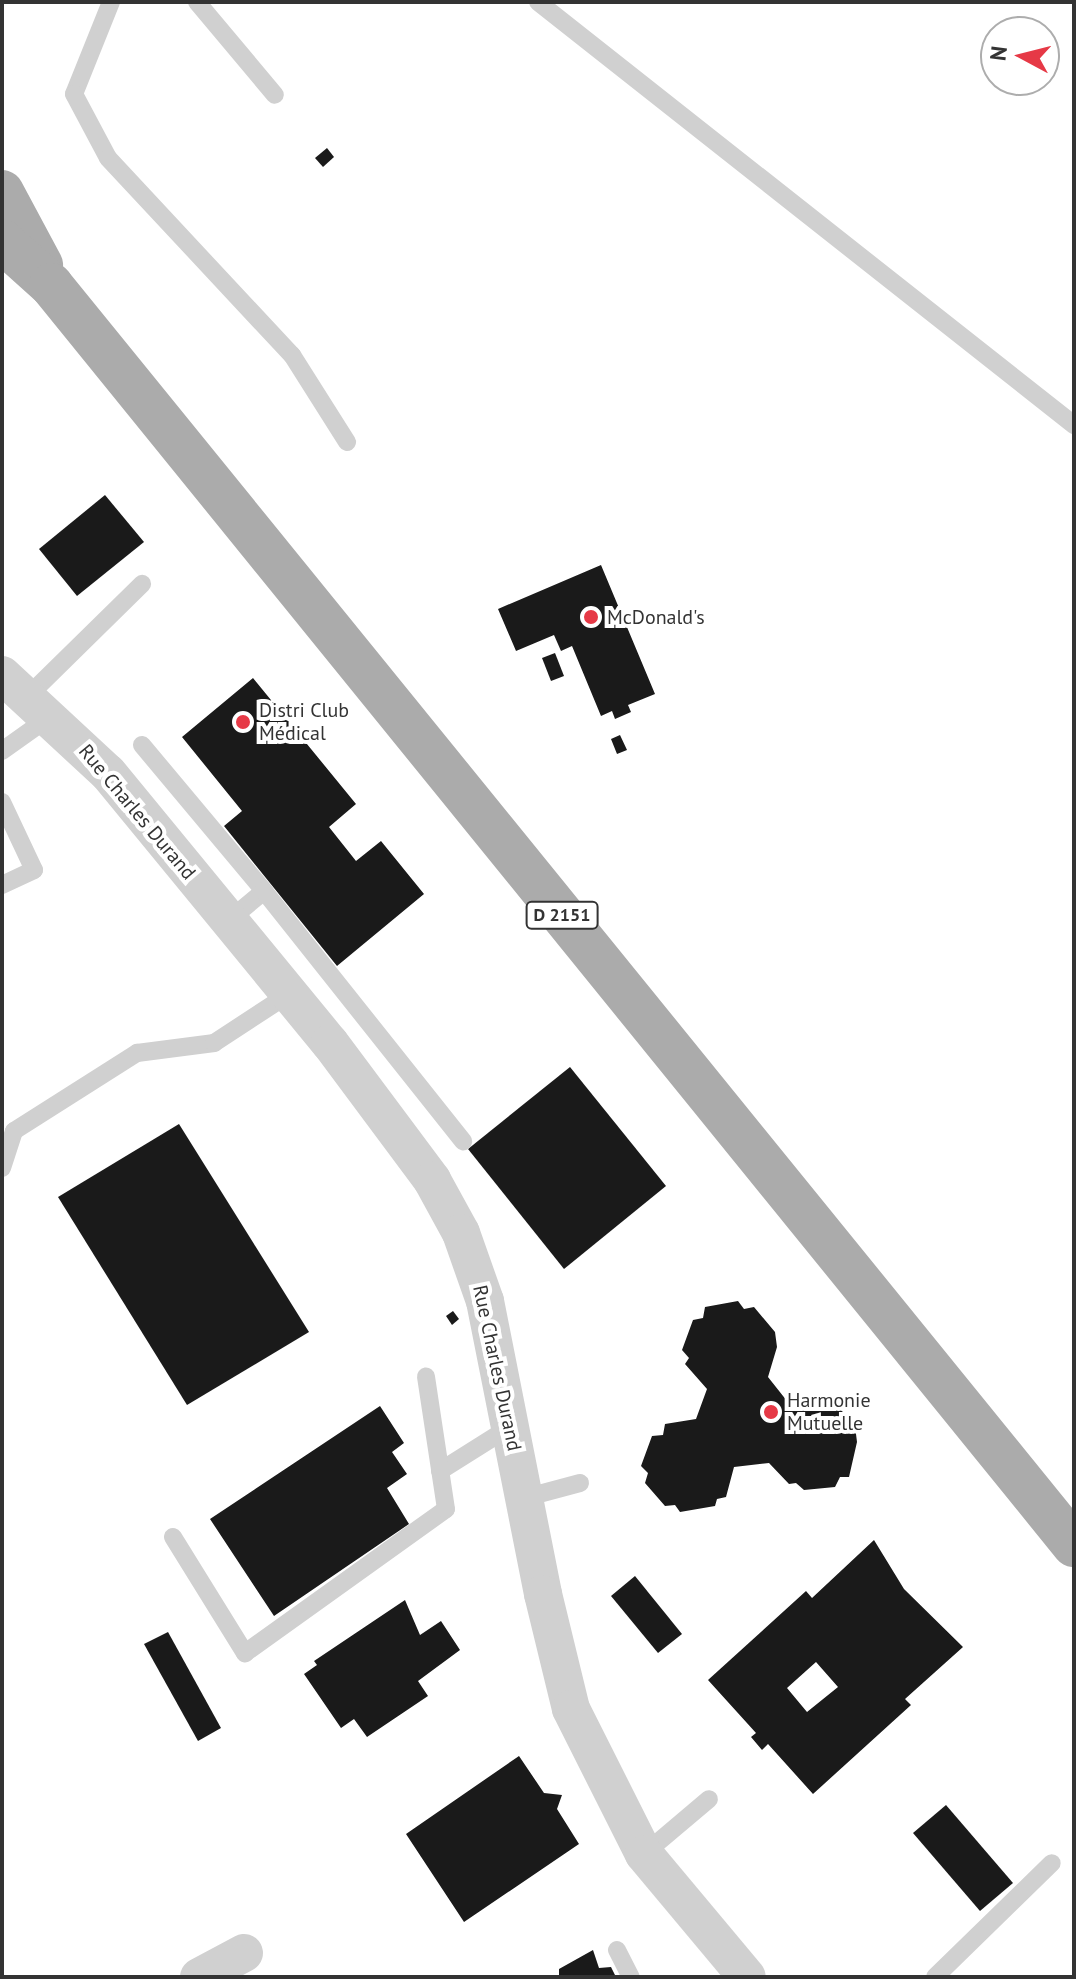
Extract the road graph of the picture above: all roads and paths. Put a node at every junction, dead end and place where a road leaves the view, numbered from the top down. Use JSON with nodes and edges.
{"nodes":[{"id":1,"x":111,"y":2,"type":"edge"},
{"id":2,"x":197,"y":2,"type":"edge"},
{"id":3,"x":538,"y":2,"type":"edge"},
{"id":4,"x":275,"y":95,"type":"dead end"},
{"id":5,"x":2,"y":192,"type":"edge"},
{"id":6,"x":2,"y":241,"type":"edge"},
{"id":7,"x":51,"y":285,"type":"junction"},
{"id":8,"x":1074,"y":425,"type":"edge"},
{"id":9,"x":347,"y":442,"type":"dead end"},
{"id":10,"x":142,"y":584,"type":"dead end"},
{"id":11,"x":27,"y":696,"type":"edge"},
{"id":12,"x":142,"y":745,"type":"dead end"},
{"id":13,"x":2,"y":751,"type":"edge"},
{"id":14,"x":2,"y":802,"type":"edge"},
{"id":15,"x":2,"y":885,"type":"edge"},
{"id":16,"x":264,"y":891,"type":"junction"},
{"id":17,"x":228,"y":921,"type":"junction"},
{"id":18,"x":289,"y":994,"type":"junction"},
{"id":19,"x":463,"y":1141,"type":"dead end"},
{"id":20,"x":2,"y":1168,"type":"edge"},
{"id":21,"x":426,"y":1377,"type":"dead end"},
{"id":22,"x":510,"y":1427,"type":"junction"},
{"id":23,"x":440,"y":1471,"type":"junction"},
{"id":24,"x":580,"y":1483,"type":"dead end"},
{"id":25,"x":524,"y":1498,"type":"junction"},
{"id":26,"x":173,"y":1537,"type":"dead end"},
{"id":27,"x":1074,"y":1545,"type":"edge"},
{"id":28,"x":709,"y":1799,"type":"dead end"},
{"id":29,"x":644,"y":1854,"type":"junction"},
{"id":30,"x":1052,"y":1863,"type":"dead end"},
{"id":31,"x":617,"y":1950,"type":"dead end"},
{"id":32,"x":244,"y":1953,"type":"dead end"},
{"id":33,"x":199,"y":1977,"type":"edge"},
{"id":34,"x":631,"y":1977,"type":"edge"},
{"id":35,"x":747,"y":1977,"type":"edge"},
{"id":36,"x":935,"y":1977,"type":"edge"}],
"edges":[{"from":1,"to":9,"type":"lane"},
{"from":2,"to":4,"type":"lane"},
{"from":3,"to":8,"type":"lane"},
{"from":5,"to":7,"type":"main road","number":"D 2151"},
{"from":6,"to":7,"type":"main road","number":"D 2151"},
{"from":7,"to":27,"type":"main road","number":"D 2151"},
{"from":10,"to":11,"type":"lane"},
{"from":11,"to":13,"type":"lane"},
{"from":11,"to":17,"type":"street","name":"Rue Charles Durand"},
{"from":12,"to":16,"type":"lane"},
{"from":14,"to":15,"type":"lane"},
{"from":16,"to":17,"type":"lane"},
{"from":16,"to":19,"type":"lane"},
{"from":17,"to":18,"type":"street","name":"Rue Charles Durand"},
{"from":18,"to":20,"type":"lane"},
{"from":18,"to":22,"type":"street","name":"Rue Charles Durand"},
{"from":21,"to":23,"type":"lane"},
{"from":22,"to":23,"type":"lane"},
{"from":22,"to":25,"type":"street","name":"Rue Charles Durand"},
{"from":23,"to":26,"type":"lane"},
{"from":24,"to":25,"type":"lane"},
{"from":25,"to":29,"type":"street","name":"Rue Charles Durand"},
{"from":28,"to":29,"type":"lane"},
{"from":29,"to":35,"type":"street","name":"Rue Charles Durand"},
{"from":30,"to":36,"type":"lane"},
{"from":31,"to":34,"type":"lane"},
{"from":32,"to":33,"type":"street"}]}
